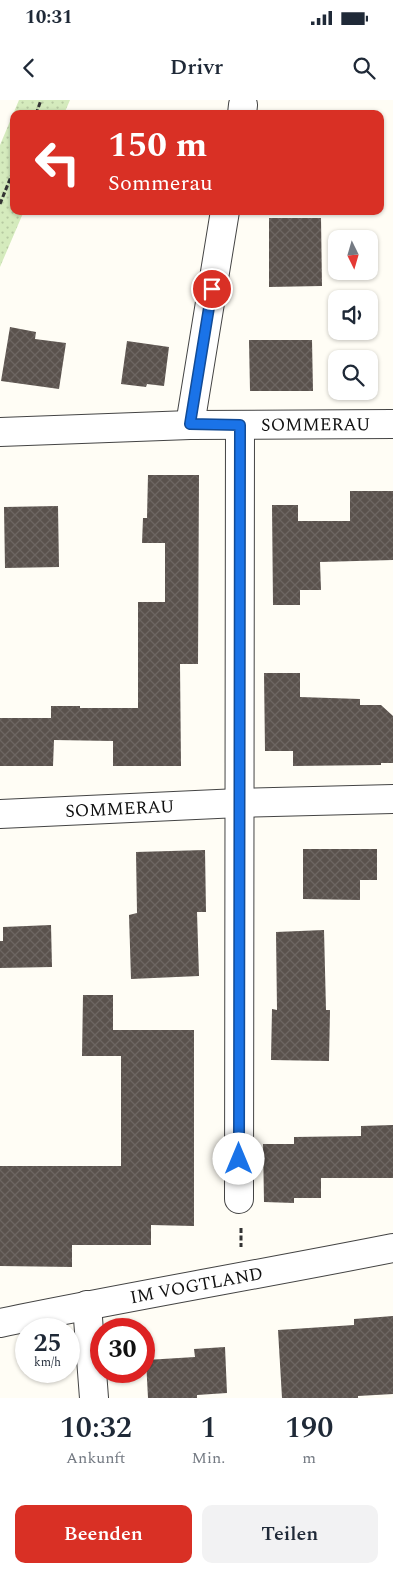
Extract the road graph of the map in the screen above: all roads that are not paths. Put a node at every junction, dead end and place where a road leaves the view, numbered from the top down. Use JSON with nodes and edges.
{"nodes":[{"id":1,"x":224,"y":215,"type":"edge"},
{"id":2,"x":190,"y":424,"type":"junction"},
{"id":3,"x":393,"y":424,"type":"edge"},
{"id":4,"x":240,"y":425,"type":"junction"},
{"id":5,"x":0,"y":432,"type":"edge"},
{"id":6,"x":393,"y":799,"type":"edge"},
{"id":7,"x":239,"y":803,"type":"junction"},
{"id":8,"x":0,"y":814,"type":"edge"},
{"id":9,"x":240,"y":1198,"type":"road end"},
{"id":10,"x":393,"y":1248,"type":"edge"},
{"id":11,"x":87,"y":1305,"type":"junction"},
{"id":12,"x":0,"y":1323,"type":"edge"},
{"id":13,"x":94,"y":1398,"type":"edge"}],
"edges":[{"from":1,"to":2,"type":"street"},
{"from":2,"to":4,"type":"street","name":"SOMMERAU"},
{"from":2,"to":5,"type":"street","name":"SOMMERAU"},
{"from":3,"to":4,"type":"street","name":"SOMMERAU"},
{"from":4,"to":7,"type":"street","name":"SOMMERAU"},
{"from":6,"to":7,"type":"street","name":"SOMMERAU"},
{"from":7,"to":8,"type":"street","name":"SOMMERAU"},
{"from":7,"to":9,"type":"street","name":"SOMMERAU"},
{"from":10,"to":11,"type":"street","name":"IM VOGTLAND"},
{"from":11,"to":12,"type":"street","name":"IM VOGTLAND"},
{"from":11,"to":13,"type":"street"}]}
